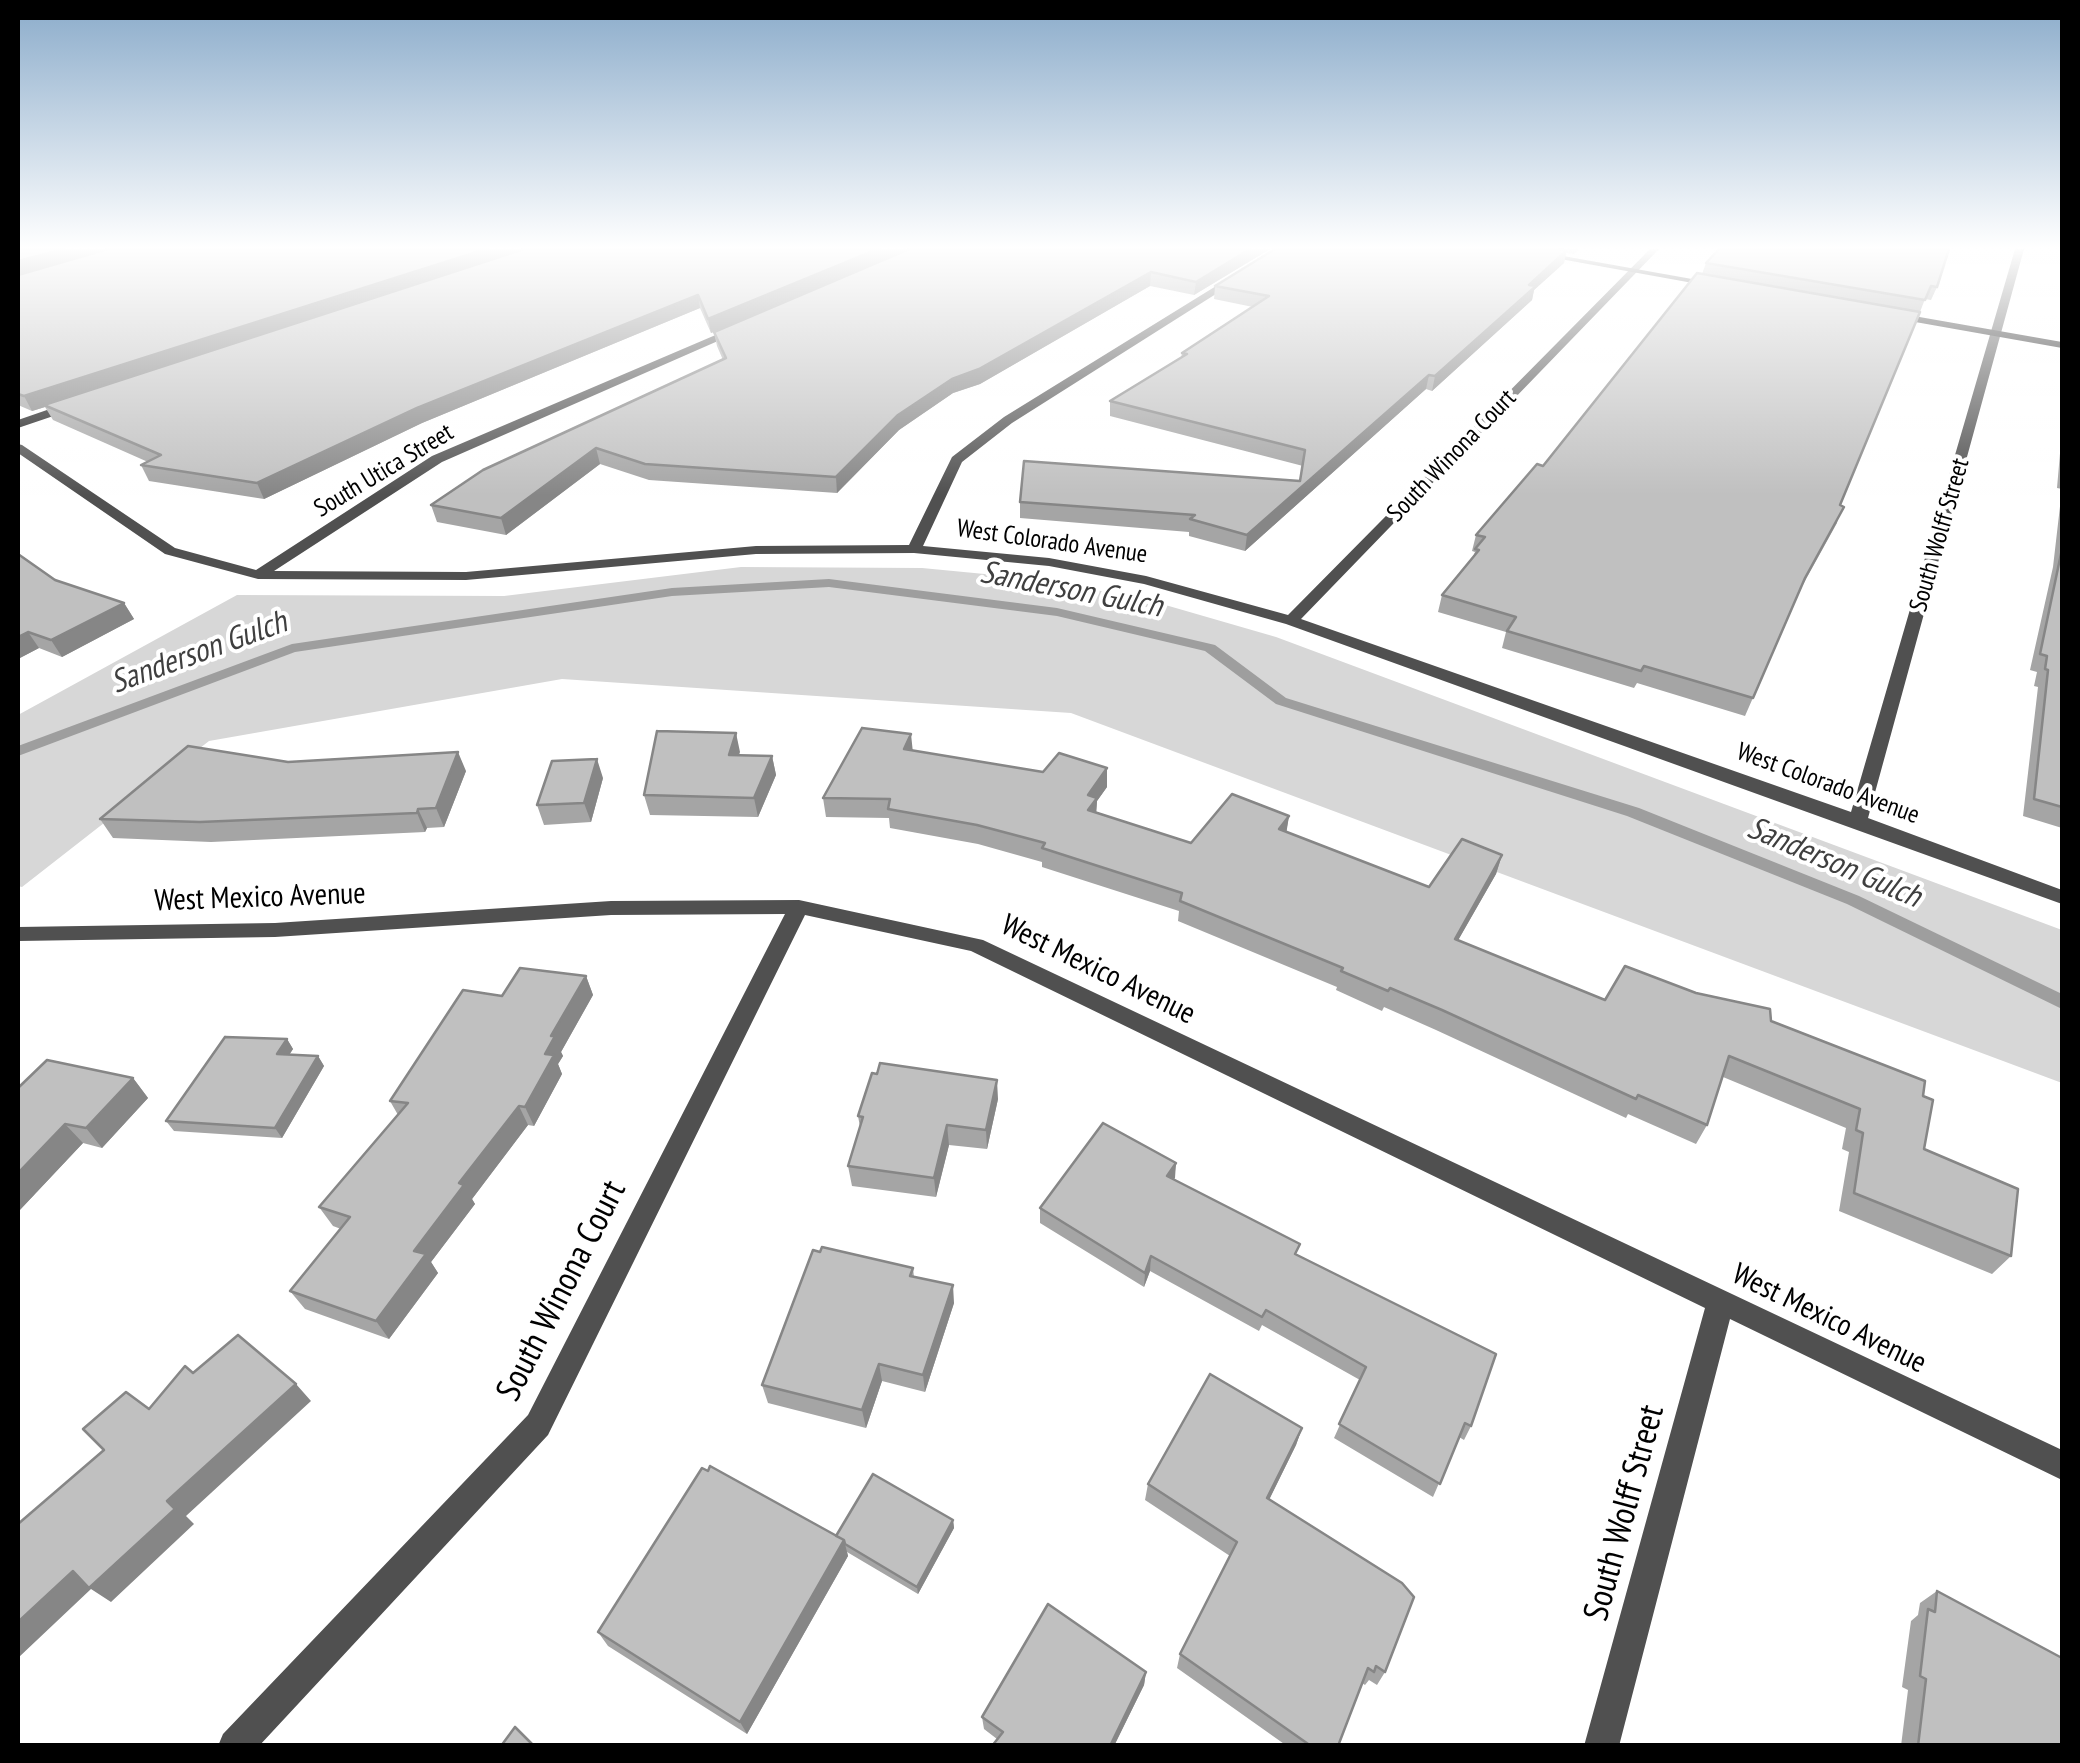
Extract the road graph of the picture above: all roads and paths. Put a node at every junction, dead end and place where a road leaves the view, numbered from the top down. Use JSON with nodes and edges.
{"nodes":[{"id":1,"x":734,"y":331,"type":"edge"},
{"id":2,"x":1149,"y":331,"type":"edge"},
{"id":3,"x":1574,"y":331,"type":"edge"},
{"id":4,"x":1982,"y":331,"type":"edge"},
{"id":5,"x":1998,"y":334,"type":"junction"},
{"id":6,"x":2062,"y":345,"type":"edge"},
{"id":7,"x":93,"y":398,"type":"edge"},
{"id":8,"x":18,"y":424,"type":"edge"},
{"id":9,"x":18,"y":448,"type":"edge"},
{"id":10,"x":914,"y":549,"type":"junction"},
{"id":11,"x":258,"y":575,"type":"junction"},
{"id":12,"x":1291,"y":621,"type":"junction"},
{"id":13,"x":1858,"y":820,"type":"junction"},
{"id":14,"x":2062,"y":897,"type":"edge"},
{"id":15,"x":799,"y":906,"type":"junction"},
{"id":16,"x":23,"y":940,"type":"edge"},
{"id":17,"x":1720,"y":1300,"type":"junction"},
{"id":18,"x":2062,"y":1466,"type":"edge"},
{"id":19,"x":236,"y":1746,"type":"edge"},
{"id":20,"x":1602,"y":1746,"type":"edge"}],
"edges":[{"from":1,"to":11,"type":"street","name":"South Utica Street"},
{"from":2,"to":10,"type":"street"},
{"from":3,"to":12,"type":"street","name":"South Winona Court"},
{"from":4,"to":5,"type":"main road"},
{"from":5,"to":6,"type":"main road"},
{"from":5,"to":13,"type":"street","name":"South Wolff Street"},
{"from":7,"to":8,"type":"main road"},
{"from":9,"to":11,"type":"street","name":"West Colorado Avenue"},
{"from":10,"to":11,"type":"street","name":"West Colorado Avenue"},
{"from":10,"to":12,"type":"street","name":"West Colorado Avenue"},
{"from":12,"to":13,"type":"street","name":"West Colorado Avenue"},
{"from":13,"to":14,"type":"street","name":"West Colorado Avenue"},
{"from":15,"to":16,"type":"street","name":"West Mexico Avenue"},
{"from":15,"to":17,"type":"street","name":"West Mexico Avenue"},
{"from":15,"to":19,"type":"street","name":"South Winona Court"},
{"from":17,"to":18,"type":"street","name":"West Mexico Avenue"},
{"from":17,"to":20,"type":"street","name":"South Wolff Street"}]}
